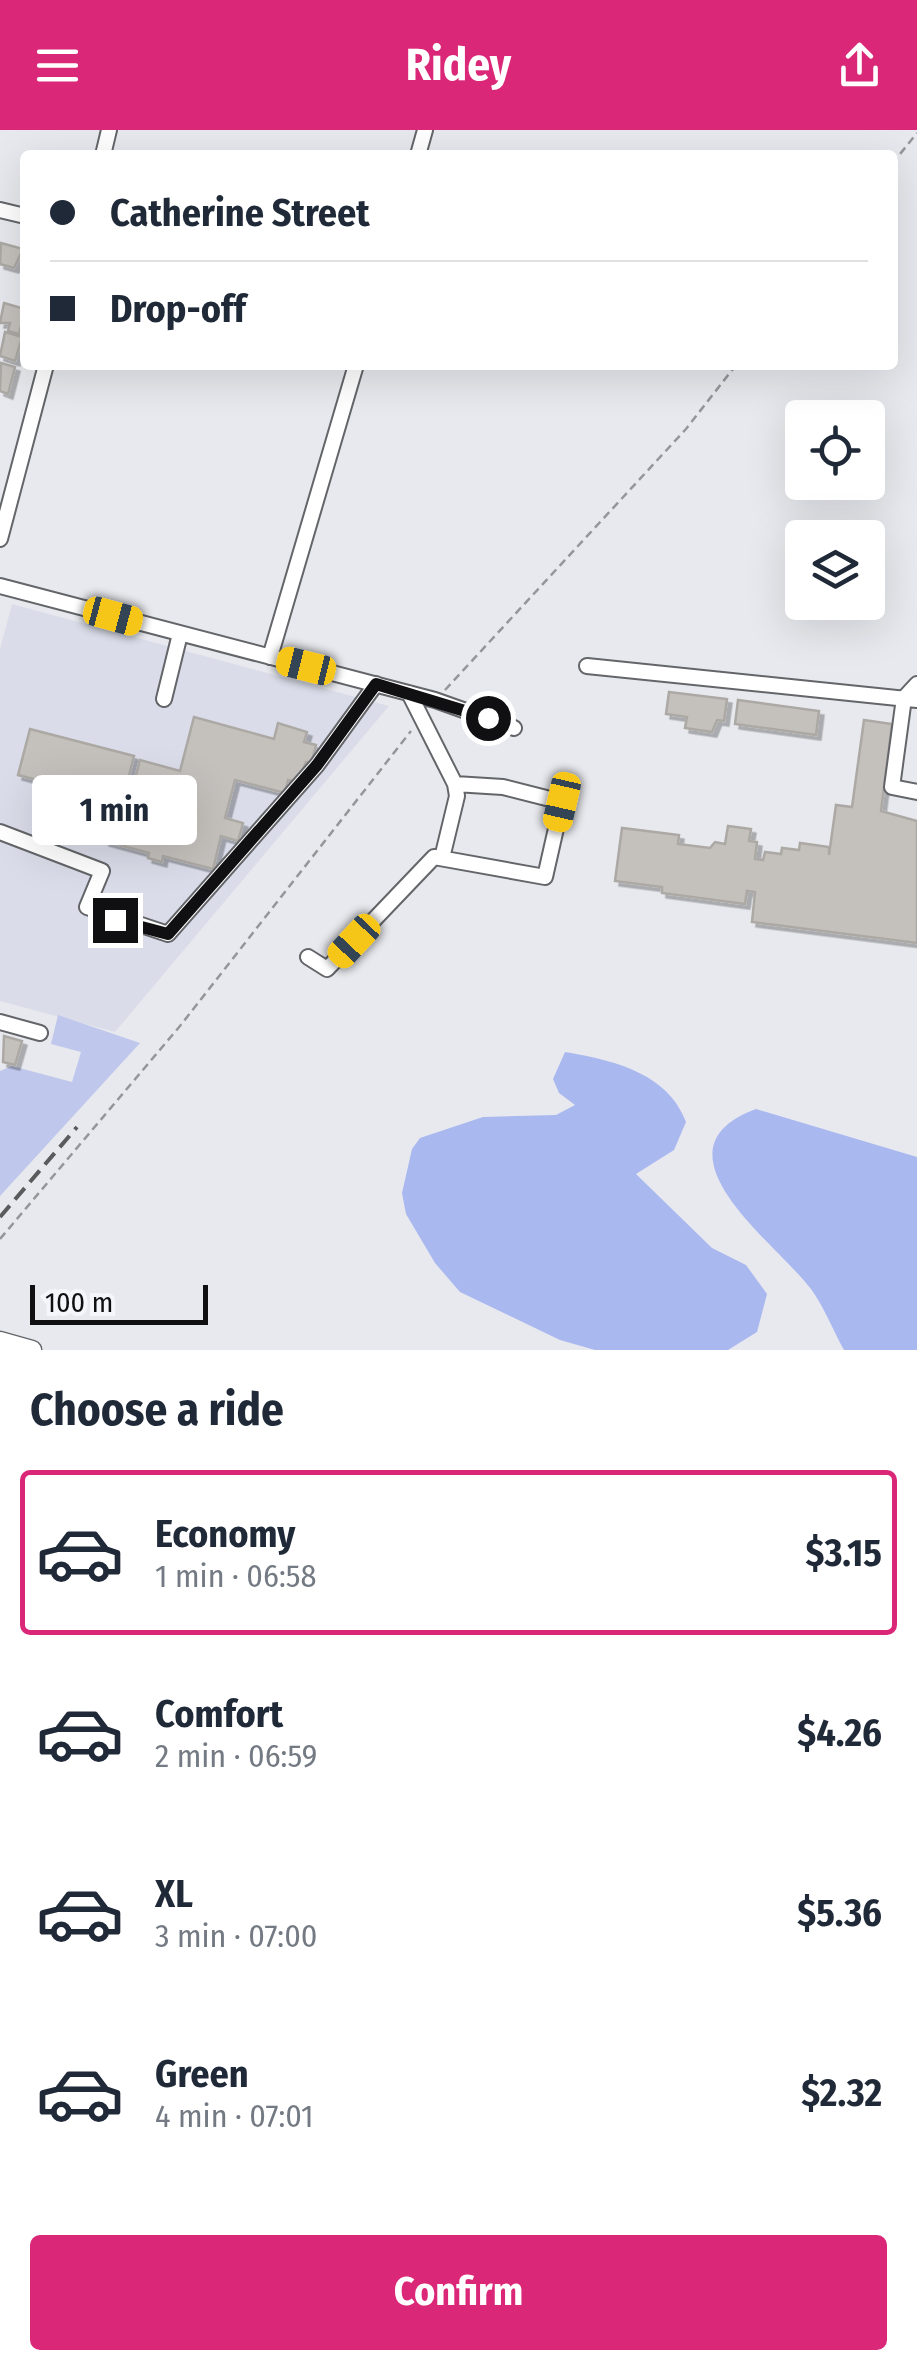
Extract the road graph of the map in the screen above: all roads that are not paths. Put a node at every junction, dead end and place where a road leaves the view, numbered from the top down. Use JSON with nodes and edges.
{"nodes":[{"id":1,"x":45,"y":370,"type":"edge"},
{"id":2,"x":355,"y":370,"type":"edge"},
{"id":3,"x":0,"y":539,"type":"edge"},
{"id":4,"x":0,"y":586,"type":"edge"},
{"id":5,"x":180,"y":634,"type":"junction"},
{"id":6,"x":270,"y":657,"type":"junction"},
{"id":7,"x":587,"y":666,"type":"dead end"},
{"id":8,"x":376,"y":684,"type":"junction"},
{"id":9,"x":917,"y":684,"type":"edge"},
{"id":10,"x":409,"y":693,"type":"junction"},
{"id":11,"x":164,"y":699,"type":"dead end"},
{"id":12,"x":910,"y":699,"type":"edge"},
{"id":13,"x":514,"y":728,"type":"dead end"},
{"id":14,"x":455,"y":784,"type":"junction"},
{"id":15,"x":917,"y":792,"type":"edge"},
{"id":16,"x":0,"y":832,"type":"edge"},
{"id":17,"x":442,"y":858,"type":"junction"},
{"id":18,"x":308,"y":957,"type":"dead end"},
{"id":19,"x":0,"y":1022,"type":"edge"},
{"id":20,"x":40,"y":1033,"type":"dead end"},
{"id":21,"x":0,"y":1341,"type":"edge"},
{"id":22,"x":32,"y":1350,"type":"edge"}],
"edges":[{"from":1,"to":3,"type":"street"},
{"from":2,"to":6,"type":"street"},
{"from":4,"to":5,"type":"street"},
{"from":5,"to":6,"type":"street"},
{"from":5,"to":11,"type":"street"},
{"from":6,"to":8,"type":"street"},
{"from":7,"to":12,"type":"street"},
{"from":8,"to":10,"type":"street"},
{"from":8,"to":16,"type":"street"},
{"from":9,"to":12,"type":"street"},
{"from":10,"to":13,"type":"street"},
{"from":10,"to":14,"type":"street"},
{"from":12,"to":15,"type":"street"},
{"from":14,"to":17,"type":"street"},
{"from":14,"to":17,"type":"street"},
{"from":17,"to":18,"type":"street"},
{"from":19,"to":20,"type":"street"},
{"from":21,"to":22,"type":"main road"}]}
